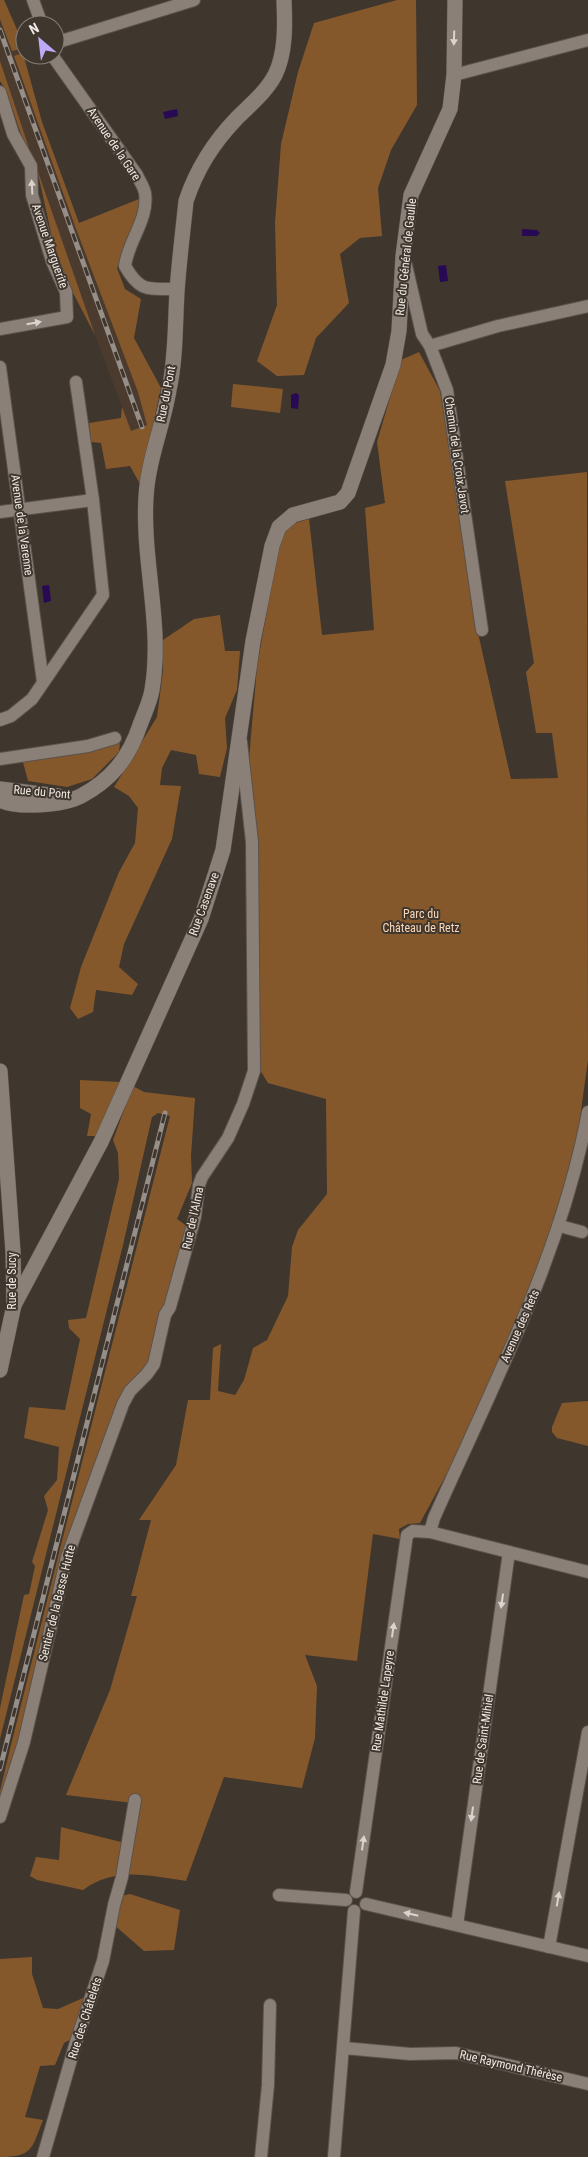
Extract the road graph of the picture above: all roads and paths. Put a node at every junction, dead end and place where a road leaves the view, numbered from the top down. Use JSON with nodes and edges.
{"nodes":[{"id":1,"x":33,"y":0,"type":"edge"},
{"id":2,"x":194,"y":0,"type":"edge"},
{"id":3,"x":284,"y":0,"type":"edge"},
{"id":4,"x":455,"y":0,"type":"edge"},
{"id":5,"x":38,"y":15,"type":"edge"},
{"id":6,"x":65,"y":40,"type":"edge"},
{"id":7,"x":588,"y":40,"type":"edge"},
{"id":8,"x":59,"y":65,"type":"edge"},
{"id":9,"x":454,"y":75,"type":"junction"},
{"id":10,"x":0,"y":92,"type":"edge"},
{"id":11,"x":404,"y":256,"type":"junction"},
{"id":12,"x":177,"y":289,"type":"junction"},
{"id":13,"x":588,"y":306,"type":"edge"},
{"id":14,"x":0,"y":329,"type":"edge"},
{"id":15,"x":430,"y":346,"type":"junction"},
{"id":16,"x":0,"y":367,"type":"edge"},
{"id":17,"x":76,"y":382,"type":"dead end"},
{"id":18,"x":93,"y":500,"type":"junction"},
{"id":19,"x":331,"y":506,"type":"joint"},
{"id":20,"x":20,"y":510,"type":"junction"},
{"id":21,"x":0,"y":512,"type":"edge"},
{"id":22,"x":482,"y":630,"type":"dead end"},
{"id":23,"x":43,"y":682,"type":"junction"},
{"id":24,"x":0,"y":720,"type":"edge"},
{"id":25,"x":115,"y":738,"type":"dead end"},
{"id":26,"x":238,"y":738,"type":"junction"},
{"id":27,"x":0,"y":759,"type":"edge"},
{"id":28,"x":0,"y":789,"type":"edge"},
{"id":29,"x":84,"y":794,"type":"junction"},
{"id":30,"x":0,"y":800,"type":"edge"},
{"id":31,"x":0,"y":1071,"type":"edge"},
{"id":32,"x":588,"y":1112,"type":"edge"},
{"id":33,"x":560,"y":1226,"type":"junction"},
{"id":34,"x":582,"y":1232,"type":"dead end"},
{"id":35,"x":14,"y":1305,"type":"junction"},
{"id":36,"x":165,"y":1315,"type":"joint"},
{"id":37,"x":0,"y":1370,"type":"edge"},
{"id":38,"x":430,"y":1532,"type":"junction"},
{"id":39,"x":509,"y":1552,"type":"junction"},
{"id":40,"x":588,"y":1572,"type":"edge"},
{"id":41,"x":588,"y":1732,"type":"edge"},
{"id":42,"x":135,"y":1800,"type":"dead end"},
{"id":43,"x":0,"y":1817,"type":"edge"},
{"id":44,"x":356,"y":1892,"type":"junction"},
{"id":45,"x":278,"y":1894,"type":"dead end"},
{"id":46,"x":346,"y":1900,"type":"junction"},
{"id":47,"x":366,"y":1904,"type":"junction"},
{"id":48,"x":354,"y":1911,"type":"junction"},
{"id":49,"x":457,"y":1925,"type":"junction"},
{"id":50,"x":549,"y":1947,"type":"junction"},
{"id":51,"x":588,"y":1956,"type":"edge"},
{"id":52,"x":270,"y":2005,"type":"dead end"},
{"id":53,"x":344,"y":2048,"type":"junction"},
{"id":54,"x":588,"y":2084,"type":"edge"},
{"id":55,"x":43,"y":2157,"type":"edge"},
{"id":56,"x":261,"y":2157,"type":"edge"},
{"id":57,"x":334,"y":2157,"type":"edge"}],
"edges":[{"from":1,"to":5,"type":"street"},
{"from":2,"to":6,"type":"street"},
{"from":3,"to":12,"type":"street","name":"Rue du Pont"},
{"from":4,"to":9,"type":"street","name":"Rue du Général de Gaulle","one_way":true},
{"from":7,"to":9,"type":"street"},
{"from":8,"to":12,"type":"street","name":"Avenue de la Gare"},
{"from":9,"to":11,"type":"street","name":"Rue du Général de Gaulle"},
{"from":14,"to":10,"type":"street","name":"Avenue Marguerite","one_way":true},
{"from":11,"to":15,"type":"street","name":"Chemin de la Croix Javot"},
{"from":11,"to":19,"type":"street","name":"Rue du Général de Gaulle"},
{"from":12,"to":29,"type":"street","name":"Rue du Pont"},
{"from":13,"to":15,"type":"street"},
{"from":15,"to":22,"type":"street","name":"Chemin de la Croix Javot"},
{"from":16,"to":20,"type":"street","name":"Avenue de la Varenne"},
{"from":17,"to":18,"type":"street"},
{"from":18,"to":20,"type":"street"},
{"from":18,"to":23,"type":"street"},
{"from":19,"to":26,"type":"street","name":"Rue Casenave"},
{"from":20,"to":21,"type":"street"},
{"from":20,"to":23,"type":"street","name":"Avenue de la Varenne"},
{"from":23,"to":24,"type":"street"},
{"from":25,"to":27,"type":"street"},
{"from":26,"to":35,"type":"street","name":"Rue Casenave"},
{"from":26,"to":36,"type":"street","name":"Rue de l'Alma"},
{"from":28,"to":29,"type":"street","name":"Rue du Pont"},
{"from":29,"to":30,"type":"street","name":"Rue du Pont"},
{"from":31,"to":35,"type":"street","name":"Rue de Sucy"},
{"from":32,"to":33,"type":"street","name":"Avenue des Rets"},
{"from":33,"to":34,"type":"street"},
{"from":33,"to":38,"type":"street","name":"Avenue des Rets"},
{"from":35,"to":37,"type":"street","name":"Rue de Sucy"},
{"from":36,"to":43,"type":"street","name":"Sentier de la Basse Hutte"},
{"from":38,"to":39,"type":"street"},
{"from":44,"to":38,"type":"street","name":"Rue Mathilde Lapeyre","one_way":true},
{"from":39,"to":40,"type":"street"},
{"from":39,"to":49,"type":"street","name":"Rue de Saint-Mihiel","one_way":true},
{"from":50,"to":41,"type":"street","one_way":true},
{"from":42,"to":55,"type":"street","name":"Rue des Châtelets"},
{"from":44,"to":46,"type":"street"},
{"from":44,"to":47,"type":"street"},
{"from":45,"to":46,"type":"street"},
{"from":46,"to":48,"type":"street"},
{"from":47,"to":48,"type":"street"},
{"from":49,"to":47,"type":"street","one_way":true},
{"from":48,"to":53,"type":"street"},
{"from":49,"to":50,"type":"street"},
{"from":50,"to":51,"type":"street"},
{"from":52,"to":56,"type":"street"},
{"from":53,"to":54,"type":"street","name":"Rue Raymond Thérèse"},
{"from":53,"to":57,"type":"street"}]}
